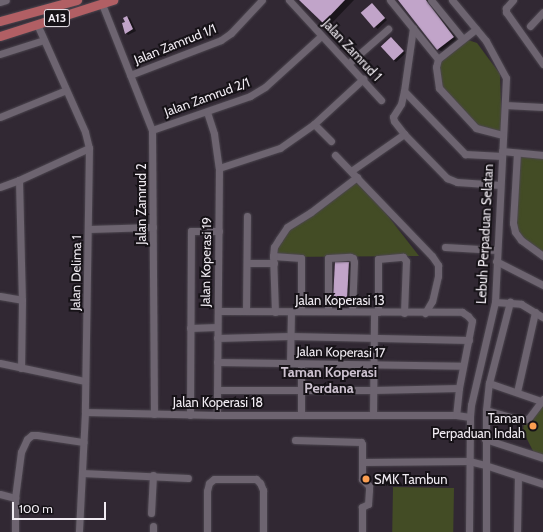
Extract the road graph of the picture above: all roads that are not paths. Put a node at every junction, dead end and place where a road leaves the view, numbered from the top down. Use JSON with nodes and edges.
{"nodes":[{"id":1,"x":6,"y":0,"type":"edge"},
{"id":2,"x":77,"y":0,"type":"edge"},
{"id":3,"x":113,"y":0,"type":"edge"},
{"id":4,"x":262,"y":0,"type":"edge"},
{"id":5,"x":289,"y":0,"type":"edge"},
{"id":6,"x":390,"y":0,"type":"edge"},
{"id":7,"x":431,"y":0,"type":"edge"},
{"id":8,"x":452,"y":0,"type":"edge"},
{"id":9,"x":513,"y":0,"type":"edge"},
{"id":10,"x":0,"y":2,"type":"edge"},
{"id":11,"x":60,"y":2,"type":"edge"},
{"id":12,"x":102,"y":4,"type":"junction"},
{"id":13,"x":543,"y":13,"type":"edge"},
{"id":14,"x":0,"y":21,"type":"edge"},
{"id":15,"x":37,"y":24,"type":"junction"},
{"id":16,"x":530,"y":26,"type":"dead end"},
{"id":17,"x":413,"y":28,"type":"junction"},
{"id":18,"x":388,"y":29,"type":"dead end"},
{"id":19,"x":476,"y":29,"type":"junction"},
{"id":20,"x":0,"y":36,"type":"edge"},
{"id":21,"x":321,"y":36,"type":"junction"},
{"id":22,"x":462,"y":38,"type":"junction"},
{"id":23,"x":44,"y":40,"type":"junction"},
{"id":24,"x":0,"y":54,"type":"edge"},
{"id":25,"x":438,"y":59,"type":"junction"},
{"id":26,"x":349,"y":63,"type":"junction"},
{"id":27,"x":543,"y":64,"type":"edge"},
{"id":28,"x":130,"y":75,"type":"junction"},
{"id":29,"x":364,"y":79,"type":"junction"},
{"id":30,"x":66,"y":90,"type":"junction"},
{"id":31,"x":404,"y":91,"type":"junction"},
{"id":32,"x":382,"y":100,"type":"dead end"},
{"id":33,"x":505,"y":105,"type":"junction"},
{"id":34,"x":543,"y":107,"type":"edge"},
{"id":35,"x":207,"y":112,"type":"junction"},
{"id":36,"x":0,"y":117,"type":"edge"},
{"id":37,"x":314,"y":124,"type":"junction"},
{"id":38,"x":152,"y":130,"type":"junction"},
{"id":39,"x":404,"y":134,"type":"junction"},
{"id":40,"x":502,"y":135,"type":"junction"},
{"id":41,"x":331,"y":141,"type":"dead end"},
{"id":42,"x":89,"y":148,"type":"junction"},
{"id":43,"x":517,"y":153,"type":"junction"},
{"id":44,"x":502,"y":154,"type":"junction"},
{"id":45,"x":335,"y":155,"type":"dead end"},
{"id":46,"x":543,"y":155,"type":"edge"},
{"id":47,"x":219,"y":168,"type":"junction"},
{"id":48,"x":351,"y":170,"type":"junction"},
{"id":49,"x":357,"y":177,"type":"junction"},
{"id":50,"x":19,"y":180,"type":"junction"},
{"id":51,"x":500,"y":185,"type":"junction"},
{"id":52,"x":0,"y":187,"type":"edge"},
{"id":53,"x":247,"y":216,"type":"dead end"},
{"id":54,"x":153,"y":227,"type":"junction"},
{"id":55,"x":89,"y":229,"type":"junction"},
{"id":56,"x":219,"y":231,"type":"junction"},
{"id":57,"x":445,"y":247,"type":"dead end"},
{"id":58,"x":497,"y":250,"type":"junction"},
{"id":59,"x":543,"y":256,"type":"edge"},
{"id":60,"x":274,"y":260,"type":"junction"},
{"id":61,"x":496,"y":261,"type":"junction"},
{"id":62,"x":246,"y":263,"type":"junction"},
{"id":63,"x":543,"y":285,"type":"edge"},
{"id":64,"x":0,"y":296,"type":"edge"},
{"id":65,"x":22,"y":300,"type":"junction"},
{"id":66,"x":495,"y":302,"type":"junction"},
{"id":67,"x":510,"y":302,"type":"junction"},
{"id":68,"x":218,"y":311,"type":"junction"},
{"id":69,"x":246,"y":311,"type":"junction"},
{"id":70,"x":301,"y":311,"type":"junction"},
{"id":71,"x":328,"y":311,"type":"junction"},
{"id":72,"x":275,"y":312,"type":"junction"},
{"id":73,"x":291,"y":312,"type":"junction"},
{"id":74,"x":352,"y":312,"type":"junction"},
{"id":75,"x":376,"y":312,"type":"junction"},
{"id":76,"x":535,"y":312,"type":"junction"},
{"id":77,"x":404,"y":313,"type":"junction"},
{"id":78,"x":426,"y":313,"type":"junction"},
{"id":79,"x":543,"y":317,"type":"edge"},
{"id":80,"x":217,"y":327,"type":"junction"},
{"id":81,"x":190,"y":328,"type":"junction"},
{"id":82,"x":290,"y":336,"type":"junction"},
{"id":83,"x":217,"y":338,"type":"junction"},
{"id":84,"x":374,"y":339,"type":"junction"},
{"id":85,"x":469,"y":340,"type":"junction"},
{"id":86,"x":217,"y":362,"type":"junction"},
{"id":87,"x":0,"y":363,"type":"edge"},
{"id":88,"x":290,"y":363,"type":"junction"},
{"id":89,"x":301,"y":364,"type":"junction"},
{"id":90,"x":374,"y":365,"type":"junction"},
{"id":91,"x":463,"y":366,"type":"junction"},
{"id":92,"x":21,"y":368,"type":"junction"},
{"id":93,"x":85,"y":381,"type":"junction"},
{"id":94,"x":489,"y":383,"type":"junction"},
{"id":95,"x":459,"y":388,"type":"junction"},
{"id":96,"x":217,"y":390,"type":"junction"},
{"id":97,"x":301,"y":390,"type":"junction"},
{"id":98,"x":373,"y":390,"type":"junction"},
{"id":99,"x":516,"y":392,"type":"junction"},
{"id":100,"x":542,"y":400,"type":"edge"},
{"id":101,"x":486,"y":410,"type":"junction"},
{"id":102,"x":85,"y":412,"type":"junction"},
{"id":103,"x":154,"y":414,"type":"junction"},
{"id":104,"x":190,"y":414,"type":"junction"},
{"id":105,"x":301,"y":414,"type":"junction"},
{"id":106,"x":217,"y":415,"type":"junction"},
{"id":107,"x":373,"y":415,"type":"junction"},
{"id":108,"x":456,"y":415,"type":"junction"},
{"id":109,"x":470,"y":417,"type":"junction"},
{"id":110,"x":485,"y":439,"type":"junction"},
{"id":111,"x":295,"y":440,"type":"dead end"},
{"id":112,"x":83,"y":442,"type":"junction"},
{"id":113,"x":543,"y":458,"type":"edge"},
{"id":114,"x":469,"y":461,"type":"junction"},
{"id":115,"x":363,"y":462,"type":"junction"},
{"id":116,"x":485,"y":465,"type":"junction"},
{"id":117,"x":82,"y":473,"type":"junction"},
{"id":118,"x":153,"y":475,"type":"junction"},
{"id":119,"x":518,"y":477,"type":"junction"},
{"id":120,"x":188,"y":478,"type":"dead end"},
{"id":121,"x":543,"y":484,"type":"edge"},
{"id":122,"x":0,"y":494,"type":"edge"},
{"id":123,"x":15,"y":498,"type":"junction"},
{"id":124,"x":151,"y":513,"type":"dead end"},
{"id":125,"x":15,"y":532,"type":"edge"},
{"id":126,"x":79,"y":532,"type":"edge"},
{"id":127,"x":207,"y":532,"type":"edge"},
{"id":128,"x":263,"y":532,"type":"edge"},
{"id":129,"x":362,"y":532,"type":"edge"},
{"id":130,"x":469,"y":532,"type":"edge"},
{"id":131,"x":486,"y":532,"type":"edge"},
{"id":132,"x":517,"y":532,"type":"edge"}],
"edges":[{"from":1,"to":10,"type":"street"},
{"from":2,"to":11,"type":"main road","number":"A13"},
{"from":3,"to":12,"type":"main road","number":"A13"},
{"from":4,"to":28,"type":"street","name":"Jalan Zamrud 1/1"},
{"from":5,"to":21,"type":"street","name":"Jalan Zamrud 1"},
{"from":6,"to":17,"type":"street"},
{"from":7,"to":22,"type":"street"},
{"from":8,"to":19,"type":"street","name":"Lebuh Perpaduan Selatan"},
{"from":9,"to":27,"type":"street"},
{"from":11,"to":14,"type":"main road","number":"A13"},
{"from":12,"to":15,"type":"main road","number":"A13"},
{"from":12,"to":28,"type":"street","name":"Jalan Zamrud 2"},
{"from":13,"to":16,"type":"street"},
{"from":15,"to":20,"type":"main road","number":"A13"},
{"from":15,"to":23,"type":"street","name":"Jalan Delima 1"},
{"from":17,"to":25,"type":"street"},
{"from":17,"to":31,"type":"street"},
{"from":18,"to":26,"type":"street"},
{"from":19,"to":22,"type":"street"},
{"from":19,"to":33,"type":"street","name":"Lebuh Perpaduan Selatan"},
{"from":21,"to":26,"type":"street","name":"Jalan Zamrud 1"},
{"from":21,"to":35,"type":"street","name":"Jalan Zamrud 2/1"},
{"from":22,"to":25,"type":"street"},
{"from":23,"to":24,"type":"street"},
{"from":23,"to":30,"type":"street","name":"Jalan Delima 1"},
{"from":25,"to":40,"type":"street"},
{"from":26,"to":29,"type":"street","name":"Jalan Zamrud 1"},
{"from":28,"to":38,"type":"street","name":"Jalan Zamrud 2"},
{"from":29,"to":32,"type":"street","name":"Jalan Zamrud 1"},
{"from":29,"to":37,"type":"street"},
{"from":30,"to":36,"type":"street"},
{"from":30,"to":42,"type":"street","name":"Jalan Delima 1"},
{"from":31,"to":39,"type":"street"},
{"from":31,"to":44,"type":"street"},
{"from":33,"to":34,"type":"street"},
{"from":33,"to":40,"type":"street","name":"Lebuh Perpaduan Selatan"},
{"from":35,"to":38,"type":"street","name":"Jalan Zamrud 2/1"},
{"from":35,"to":47,"type":"street","name":"Jalan Koperasi 19"},
{"from":37,"to":41,"type":"street"},
{"from":37,"to":47,"type":"street"},
{"from":38,"to":54,"type":"street","name":"Jalan Zamrud 2"},
{"from":39,"to":48,"type":"street"},
{"from":39,"to":51,"type":"street"},
{"from":40,"to":44,"type":"street","name":"Lebuh Perpaduan Selatan"},
{"from":42,"to":50,"type":"street"},
{"from":42,"to":55,"type":"street","name":"Jalan Delima 1"},
{"from":43,"to":44,"type":"street"},
{"from":43,"to":46,"type":"street"},
{"from":43,"to":59,"type":"street"},
{"from":44,"to":51,"type":"street","name":"Lebuh Perpaduan Selatan"},
{"from":45,"to":48,"type":"street"},
{"from":47,"to":56,"type":"street","name":"Jalan Koperasi 19"},
{"from":48,"to":49,"type":"street"},
{"from":49,"to":60,"type":"street"},
{"from":49,"to":78,"type":"street"},
{"from":50,"to":52,"type":"street"},
{"from":50,"to":65,"type":"street"},
{"from":51,"to":58,"type":"street","name":"Lebuh Perpaduan Selatan"},
{"from":53,"to":62,"type":"street"},
{"from":54,"to":55,"type":"street"},
{"from":54,"to":103,"type":"street","name":"Jalan Zamrud 2"},
{"from":55,"to":93,"type":"street","name":"Jalan Delima 1"},
{"from":56,"to":68,"type":"street","name":"Jalan Koperasi 19"},
{"from":56,"to":81,"type":"street"},
{"from":57,"to":58,"type":"street"},
{"from":58,"to":61,"type":"street","name":"Lebuh Perpaduan Selatan"},
{"from":60,"to":62,"type":"street"},
{"from":60,"to":70,"type":"street"},
{"from":60,"to":72,"type":"street"},
{"from":61,"to":63,"type":"street"},
{"from":61,"to":66,"type":"street","name":"Lebuh Perpaduan Selatan"},
{"from":62,"to":69,"type":"street"},
{"from":64,"to":65,"type":"street"},
{"from":65,"to":92,"type":"street"},
{"from":66,"to":67,"type":"street"},
{"from":66,"to":109,"type":"street","name":"Lebuh Perpaduan Selatan"},
{"from":67,"to":76,"type":"street"},
{"from":67,"to":94,"type":"street"},
{"from":68,"to":69,"type":"street","name":"Jalan Koperasi 13"},
{"from":68,"to":80,"type":"street","name":"Jalan Koperasi 19"},
{"from":69,"to":72,"type":"street","name":"Jalan Koperasi 13"},
{"from":70,"to":71,"type":"street","name":"Jalan Koperasi 13"},
{"from":70,"to":73,"type":"street","name":"Jalan Koperasi 13"},
{"from":71,"to":74,"type":"street","name":"Jalan Koperasi 13"},
{"from":71,"to":74,"type":"street"},
{"from":72,"to":73,"type":"street","name":"Jalan Koperasi 13"},
{"from":73,"to":82,"type":"street"},
{"from":74,"to":75,"type":"street","name":"Jalan Koperasi 13"},
{"from":75,"to":77,"type":"street","name":"Jalan Koperasi 13"},
{"from":75,"to":77,"type":"street"},
{"from":75,"to":84,"type":"street"},
{"from":76,"to":79,"type":"street"},
{"from":76,"to":99,"type":"street"},
{"from":77,"to":78,"type":"street","name":"Jalan Koperasi 13"},
{"from":78,"to":85,"type":"street","name":"Jalan Koperasi 13"},
{"from":80,"to":81,"type":"street"},
{"from":80,"to":83,"type":"street","name":"Jalan Koperasi 19"},
{"from":81,"to":104,"type":"street"},
{"from":82,"to":83,"type":"street"},
{"from":82,"to":84,"type":"street"},
{"from":82,"to":88,"type":"street"},
{"from":83,"to":86,"type":"street","name":"Jalan Koperasi 19"},
{"from":84,"to":85,"type":"street"},
{"from":84,"to":90,"type":"street"},
{"from":85,"to":91,"type":"street"},
{"from":86,"to":88,"type":"street","name":"Jalan Koperasi 17"},
{"from":86,"to":96,"type":"street","name":"Jalan Koperasi 19"},
{"from":87,"to":92,"type":"street"},
{"from":88,"to":89,"type":"street","name":"Jalan Koperasi 17"},
{"from":89,"to":90,"type":"street","name":"Jalan Koperasi 17"},
{"from":89,"to":97,"type":"street"},
{"from":90,"to":91,"type":"street","name":"Jalan Koperasi 17"},
{"from":90,"to":98,"type":"street"},
{"from":91,"to":95,"type":"street"},
{"from":92,"to":93,"type":"street"},
{"from":93,"to":102,"type":"street","name":"Jalan Delima 1"},
{"from":94,"to":99,"type":"street"},
{"from":94,"to":101,"type":"street"},
{"from":95,"to":98,"type":"street"},
{"from":95,"to":108,"type":"street"},
{"from":96,"to":97,"type":"street"},
{"from":96,"to":106,"type":"street","name":"Jalan Koperasi 19"},
{"from":97,"to":98,"type":"street"},
{"from":97,"to":105,"type":"street"},
{"from":98,"to":107,"type":"street"},
{"from":99,"to":100,"type":"street"},
{"from":100,"to":101,"type":"street"},
{"from":101,"to":110,"type":"street"},
{"from":102,"to":103,"type":"street","name":"Jalan Koperasi 18"},
{"from":102,"to":112,"type":"street","name":"Jalan Delima 1"},
{"from":103,"to":104,"type":"street","name":"Jalan Koperasi 18"},
{"from":104,"to":106,"type":"street","name":"Jalan Koperasi 18"},
{"from":105,"to":106,"type":"street","name":"Jalan Koperasi 18"},
{"from":105,"to":107,"type":"street","name":"Jalan Koperasi 18"},
{"from":107,"to":108,"type":"street","name":"Jalan Koperasi 18"},
{"from":108,"to":109,"type":"street","name":"Jalan Koperasi 18"},
{"from":109,"to":114,"type":"street","name":"Lebuh Perpaduan Selatan"},
{"from":110,"to":113,"type":"street"},
{"from":110,"to":116,"type":"street"},
{"from":111,"to":115,"type":"street"},
{"from":112,"to":117,"type":"street","name":"Jalan Delima 1"},
{"from":112,"to":123,"type":"street"},
{"from":114,"to":115,"type":"street"},
{"from":114,"to":116,"type":"street"},
{"from":114,"to":130,"type":"street","name":"Lebuh Perpaduan Selatan"},
{"from":115,"to":129,"type":"street"},
{"from":116,"to":119,"type":"street"},
{"from":116,"to":131,"type":"street"},
{"from":117,"to":118,"type":"street"},
{"from":117,"to":126,"type":"street","name":"Jalan Delima 1"},
{"from":118,"to":120,"type":"street"},
{"from":118,"to":124,"type":"street"},
{"from":119,"to":121,"type":"street"},
{"from":119,"to":132,"type":"street"},
{"from":122,"to":123,"type":"street"},
{"from":123,"to":125,"type":"street"},
{"from":127,"to":128,"type":"street"}]}
